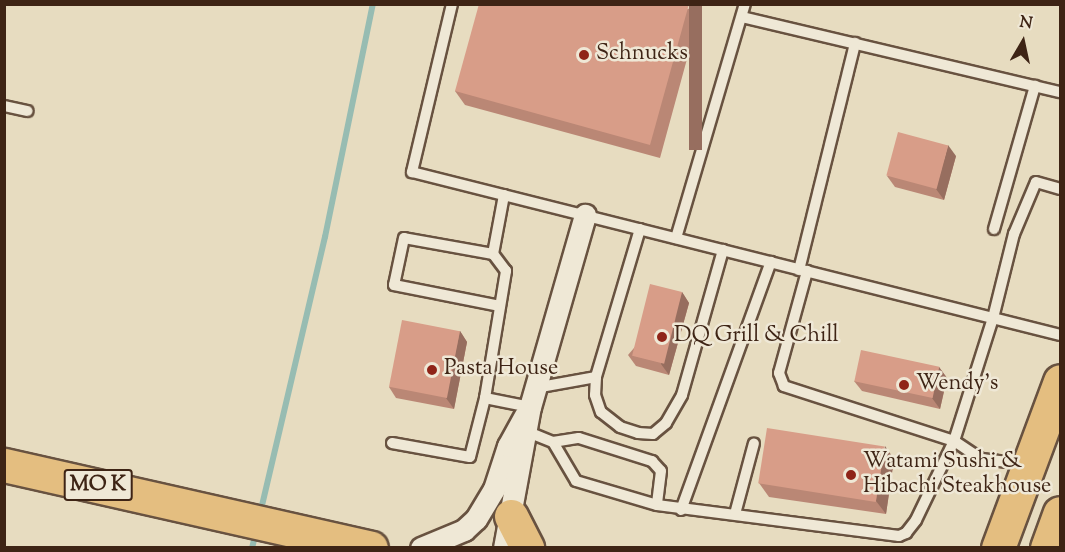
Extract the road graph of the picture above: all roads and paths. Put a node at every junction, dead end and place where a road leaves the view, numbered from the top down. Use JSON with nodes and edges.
{"nodes":[{"id":1,"x":452,"y":4,"type":"edge"},
{"id":2,"x":745,"y":4,"type":"edge"},
{"id":3,"x":742,"y":17,"type":"junction"},
{"id":4,"x":855,"y":43,"type":"junction"},
{"id":5,"x":1035,"y":86,"type":"junction"},
{"id":6,"x":1060,"y":92,"type":"edge"},
{"id":7,"x":4,"y":106,"type":"edge"},
{"id":8,"x":27,"y":111,"type":"dead end"},
{"id":9,"x":1060,"y":189,"type":"edge"},
{"id":10,"x":504,"y":195,"type":"junction"},
{"id":11,"x":585,"y":215,"type":"junction"},
{"id":12,"x":640,"y":229,"type":"junction"},
{"id":13,"x":994,"y":229,"type":"dead end"},
{"id":14,"x":676,"y":238,"type":"junction"},
{"id":15,"x":723,"y":250,"type":"junction"},
{"id":16,"x":493,"y":254,"type":"junction"},
{"id":17,"x":771,"y":262,"type":"junction"},
{"id":18,"x":803,"y":271,"type":"junction"},
{"id":19,"x":500,"y":306,"type":"junction"},
{"id":20,"x":993,"y":318,"type":"junction"},
{"id":21,"x":1060,"y":335,"type":"edge"},
{"id":22,"x":596,"y":377,"type":"junction"},
{"id":23,"x":1060,"y":381,"type":"edge"},
{"id":24,"x":533,"y":397,"type":"junction"},
{"id":25,"x":485,"y":398,"type":"junction"},
{"id":26,"x":528,"y":432,"type":"junction"},
{"id":27,"x":954,"y":441,"type":"junction"},
{"id":28,"x":553,"y":442,"type":"junction"},
{"id":29,"x":392,"y":443,"type":"dead end"},
{"id":30,"x":754,"y":443,"type":"dead end"},
{"id":31,"x":4,"y":465,"type":"edge"},
{"id":32,"x":1031,"y":465,"type":"junction"},
{"id":33,"x":657,"y":506,"type":"junction"},
{"id":34,"x":681,"y":510,"type":"junction"},
{"id":35,"x":1060,"y":513,"type":"edge"},
{"id":36,"x":735,"y":514,"type":"junction"},
{"id":37,"x":511,"y":516,"type":"junction"},
{"id":38,"x":371,"y":548,"type":"edge"},
{"id":39,"x":421,"y":548,"type":"edge"},
{"id":40,"x":504,"y":548,"type":"edge"},
{"id":41,"x":527,"y":548,"type":"edge"},
{"id":42,"x":998,"y":548,"type":"edge"},
{"id":43,"x":1047,"y":548,"type":"edge"}],
"edges":[{"from":1,"to":10,"type":"lane"},
{"from":2,"to":3,"type":"lane"},
{"from":3,"to":4,"type":"lane"},
{"from":3,"to":14,"type":"lane"},
{"from":4,"to":5,"type":"lane"},
{"from":4,"to":18,"type":"lane"},
{"from":5,"to":6,"type":"lane"},
{"from":5,"to":13,"type":"lane"},
{"from":7,"to":8,"type":"lane"},
{"from":9,"to":20,"type":"lane"},
{"from":10,"to":11,"type":"lane"},
{"from":10,"to":16,"type":"lane"},
{"from":11,"to":12,"type":"lane"},
{"from":11,"to":24,"type":"street"},
{"from":12,"to":14,"type":"lane"},
{"from":12,"to":22,"type":"lane"},
{"from":14,"to":15,"type":"lane"},
{"from":15,"to":17,"type":"lane"},
{"from":15,"to":22,"type":"lane"},
{"from":16,"to":19,"type":"lane"},
{"from":16,"to":19,"type":"lane"},
{"from":17,"to":18,"type":"lane"},
{"from":17,"to":34,"type":"lane"},
{"from":18,"to":20,"type":"lane"},
{"from":18,"to":27,"type":"lane"},
{"from":19,"to":25,"type":"lane"},
{"from":20,"to":21,"type":"lane"},
{"from":20,"to":27,"type":"lane"},
{"from":22,"to":24,"type":"lane"},
{"from":23,"to":32,"type":"main road"},
{"from":24,"to":25,"type":"lane"},
{"from":24,"to":26,"type":"street"},
{"from":24,"to":39,"type":"street"},
{"from":25,"to":29,"type":"lane"},
{"from":26,"to":28,"type":"lane"},
{"from":26,"to":37,"type":"street"},
{"from":27,"to":32,"type":"lane"},
{"from":27,"to":36,"type":"lane"},
{"from":28,"to":33,"type":"lane"},
{"from":28,"to":33,"type":"lane"},
{"from":30,"to":36,"type":"lane"},
{"from":31,"to":38,"type":"main road","number":"MO K"},
{"from":32,"to":42,"type":"main road"},
{"from":33,"to":34,"type":"lane"},
{"from":34,"to":36,"type":"lane"},
{"from":35,"to":43,"type":"main road"},
{"from":37,"to":40,"type":"street"},
{"from":37,"to":41,"type":"main road"}]}
